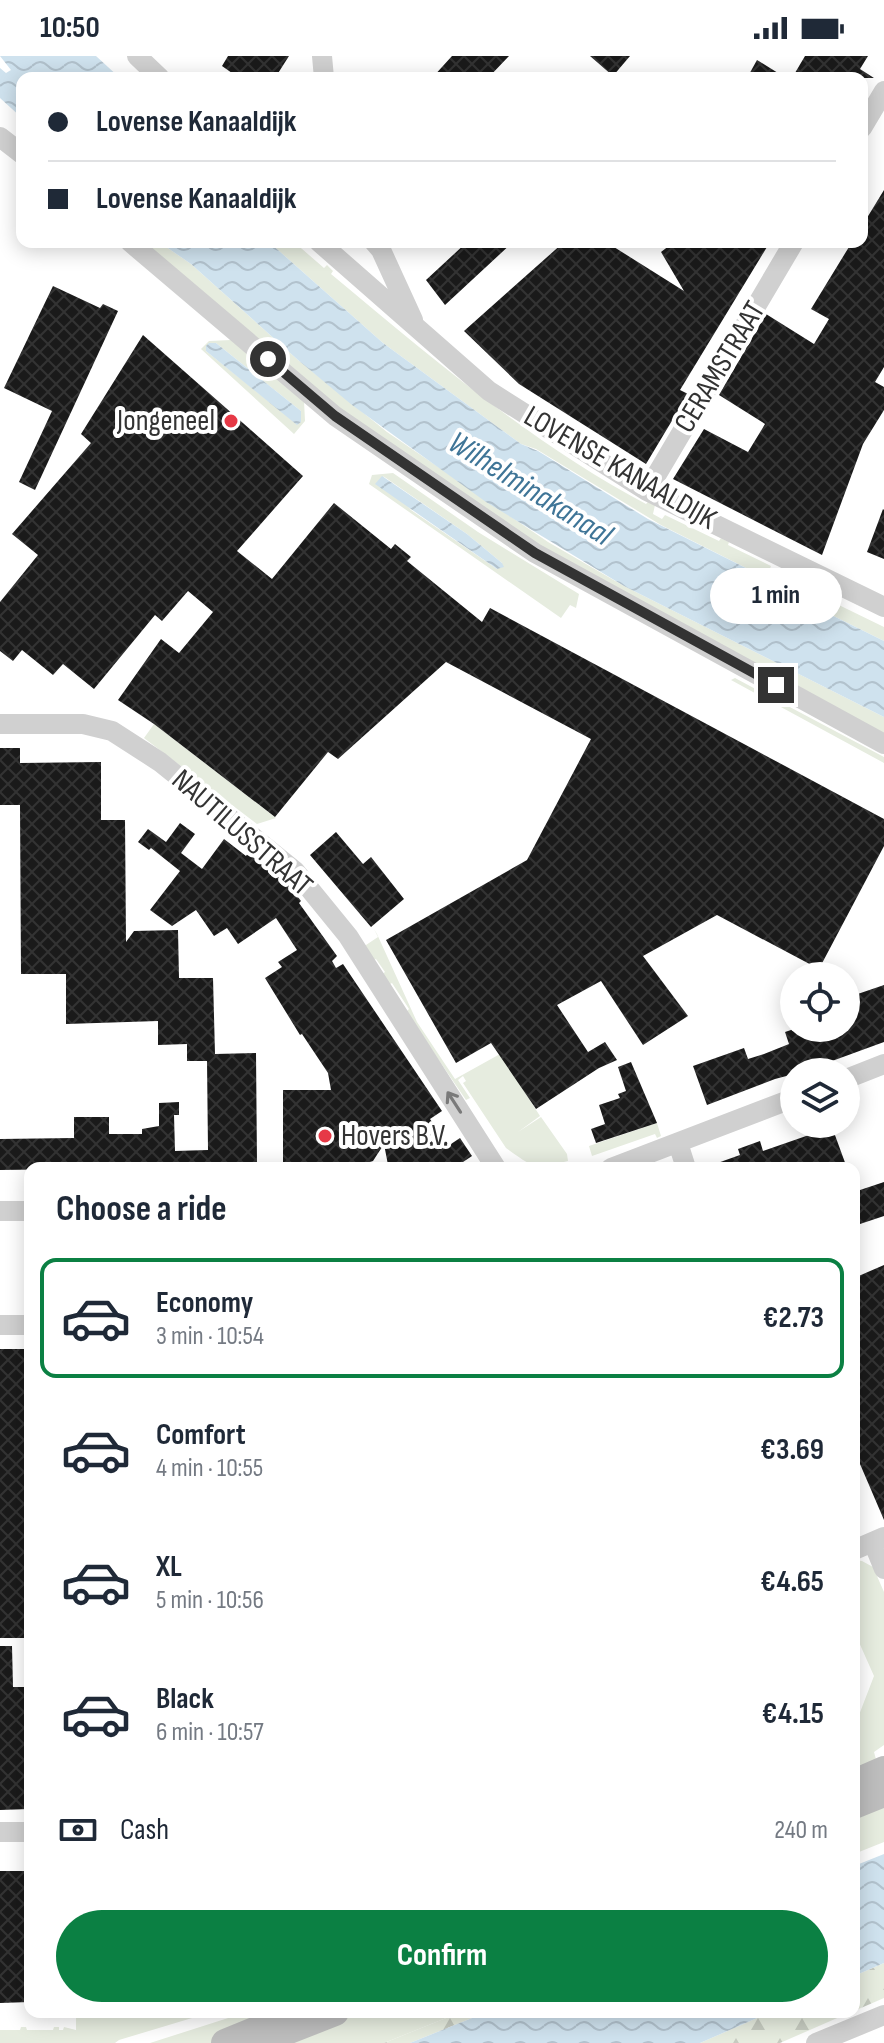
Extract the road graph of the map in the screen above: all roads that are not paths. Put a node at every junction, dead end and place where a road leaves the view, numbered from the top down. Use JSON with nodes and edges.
{"nodes":[{"id":1,"x":137,"y":56,"type":"edge"},
{"id":2,"x":154,"y":72,"type":"edge"},
{"id":3,"x":884,"y":91,"type":"edge"},
{"id":4,"x":868,"y":118,"type":"edge"},
{"id":5,"x":0,"y":137,"type":"edge"},
{"id":6,"x":16,"y":149,"type":"edge"},
{"id":7,"x":137,"y":248,"type":"edge"},
{"id":8,"x":331,"y":248,"type":"edge"},
{"id":9,"x":379,"y":248,"type":"edge"},
{"id":10,"x":790,"y":248,"type":"edge"},
{"id":11,"x":416,"y":326,"type":"junction"},
{"id":12,"x":647,"y":491,"type":"junction"},
{"id":13,"x":884,"y":607,"type":"edge"},
{"id":14,"x":0,"y":724,"type":"edge"},
{"id":15,"x":884,"y":744,"type":"edge"},
{"id":16,"x":884,"y":1064,"type":"edge"},
{"id":17,"x":860,"y":1073,"type":"edge"},
{"id":18,"x":780,"y":1103,"type":"edge"},
{"id":19,"x":678,"y":1143,"type":"junction"},
{"id":20,"x":492,"y":1162,"type":"edge"},
{"id":21,"x":627,"y":1162,"type":"edge"},
{"id":22,"x":684,"y":1162,"type":"edge"},
{"id":23,"x":0,"y":1211,"type":"edge"},
{"id":24,"x":24,"y":1211,"type":"edge"},
{"id":25,"x":0,"y":1325,"type":"edge"},
{"id":26,"x":24,"y":1325,"type":"edge"},
{"id":27,"x":870,"y":1543,"type":"edge"},
{"id":28,"x":884,"y":1569,"type":"edge"},
{"id":29,"x":884,"y":1770,"type":"edge"},
{"id":30,"x":860,"y":1780,"type":"edge"},
{"id":31,"x":884,"y":1793,"type":"edge"},
{"id":32,"x":860,"y":1803,"type":"edge"},
{"id":33,"x":0,"y":1832,"type":"edge"},
{"id":34,"x":24,"y":1832,"type":"edge"},
{"id":35,"x":884,"y":2015,"type":"edge"},
{"id":36,"x":288,"y":2018,"type":"edge"},
{"id":37,"x":320,"y":2018,"type":"edge"},
{"id":38,"x":225,"y":2043,"type":"edge"},
{"id":39,"x":256,"y":2043,"type":"edge"},
{"id":40,"x":816,"y":2043,"type":"edge"}],
"edges":[{"from":1,"to":2,"type":"street"},
{"from":3,"to":4,"type":"street"},
{"from":5,"to":6,"type":"street"},
{"from":7,"to":15,"type":"street"},
{"from":8,"to":11,"type":"street","name":"LOVENSE KANAALDIJK"},
{"from":9,"to":11,"type":"street","name":"LOVENSE KANAALDIJK"},
{"from":10,"to":12,"type":"street","name":"CERAMSTRAAT"},
{"from":11,"to":12,"type":"street","name":"LOVENSE KANAALDIJK"},
{"from":12,"to":13,"type":"street","name":"LOVENSE KANAALDIJK"},
{"from":20,"to":14,"type":"street","name":"NAUTILUSSTRAAT","one_way":true},
{"from":16,"to":17,"type":"street"},
{"from":18,"to":19,"type":"street"},
{"from":19,"to":21,"type":"street"},
{"from":19,"to":22,"type":"street"},
{"from":23,"to":24,"type":"street"},
{"from":25,"to":26,"type":"street"},
{"from":27,"to":28,"type":"street"},
{"from":29,"to":30,"type":"street"},
{"from":31,"to":32,"type":"street"},
{"from":33,"to":34,"type":"street"},
{"from":35,"to":40,"type":"street"},
{"from":36,"to":38,"type":"street"},
{"from":37,"to":39,"type":"street"}]}
